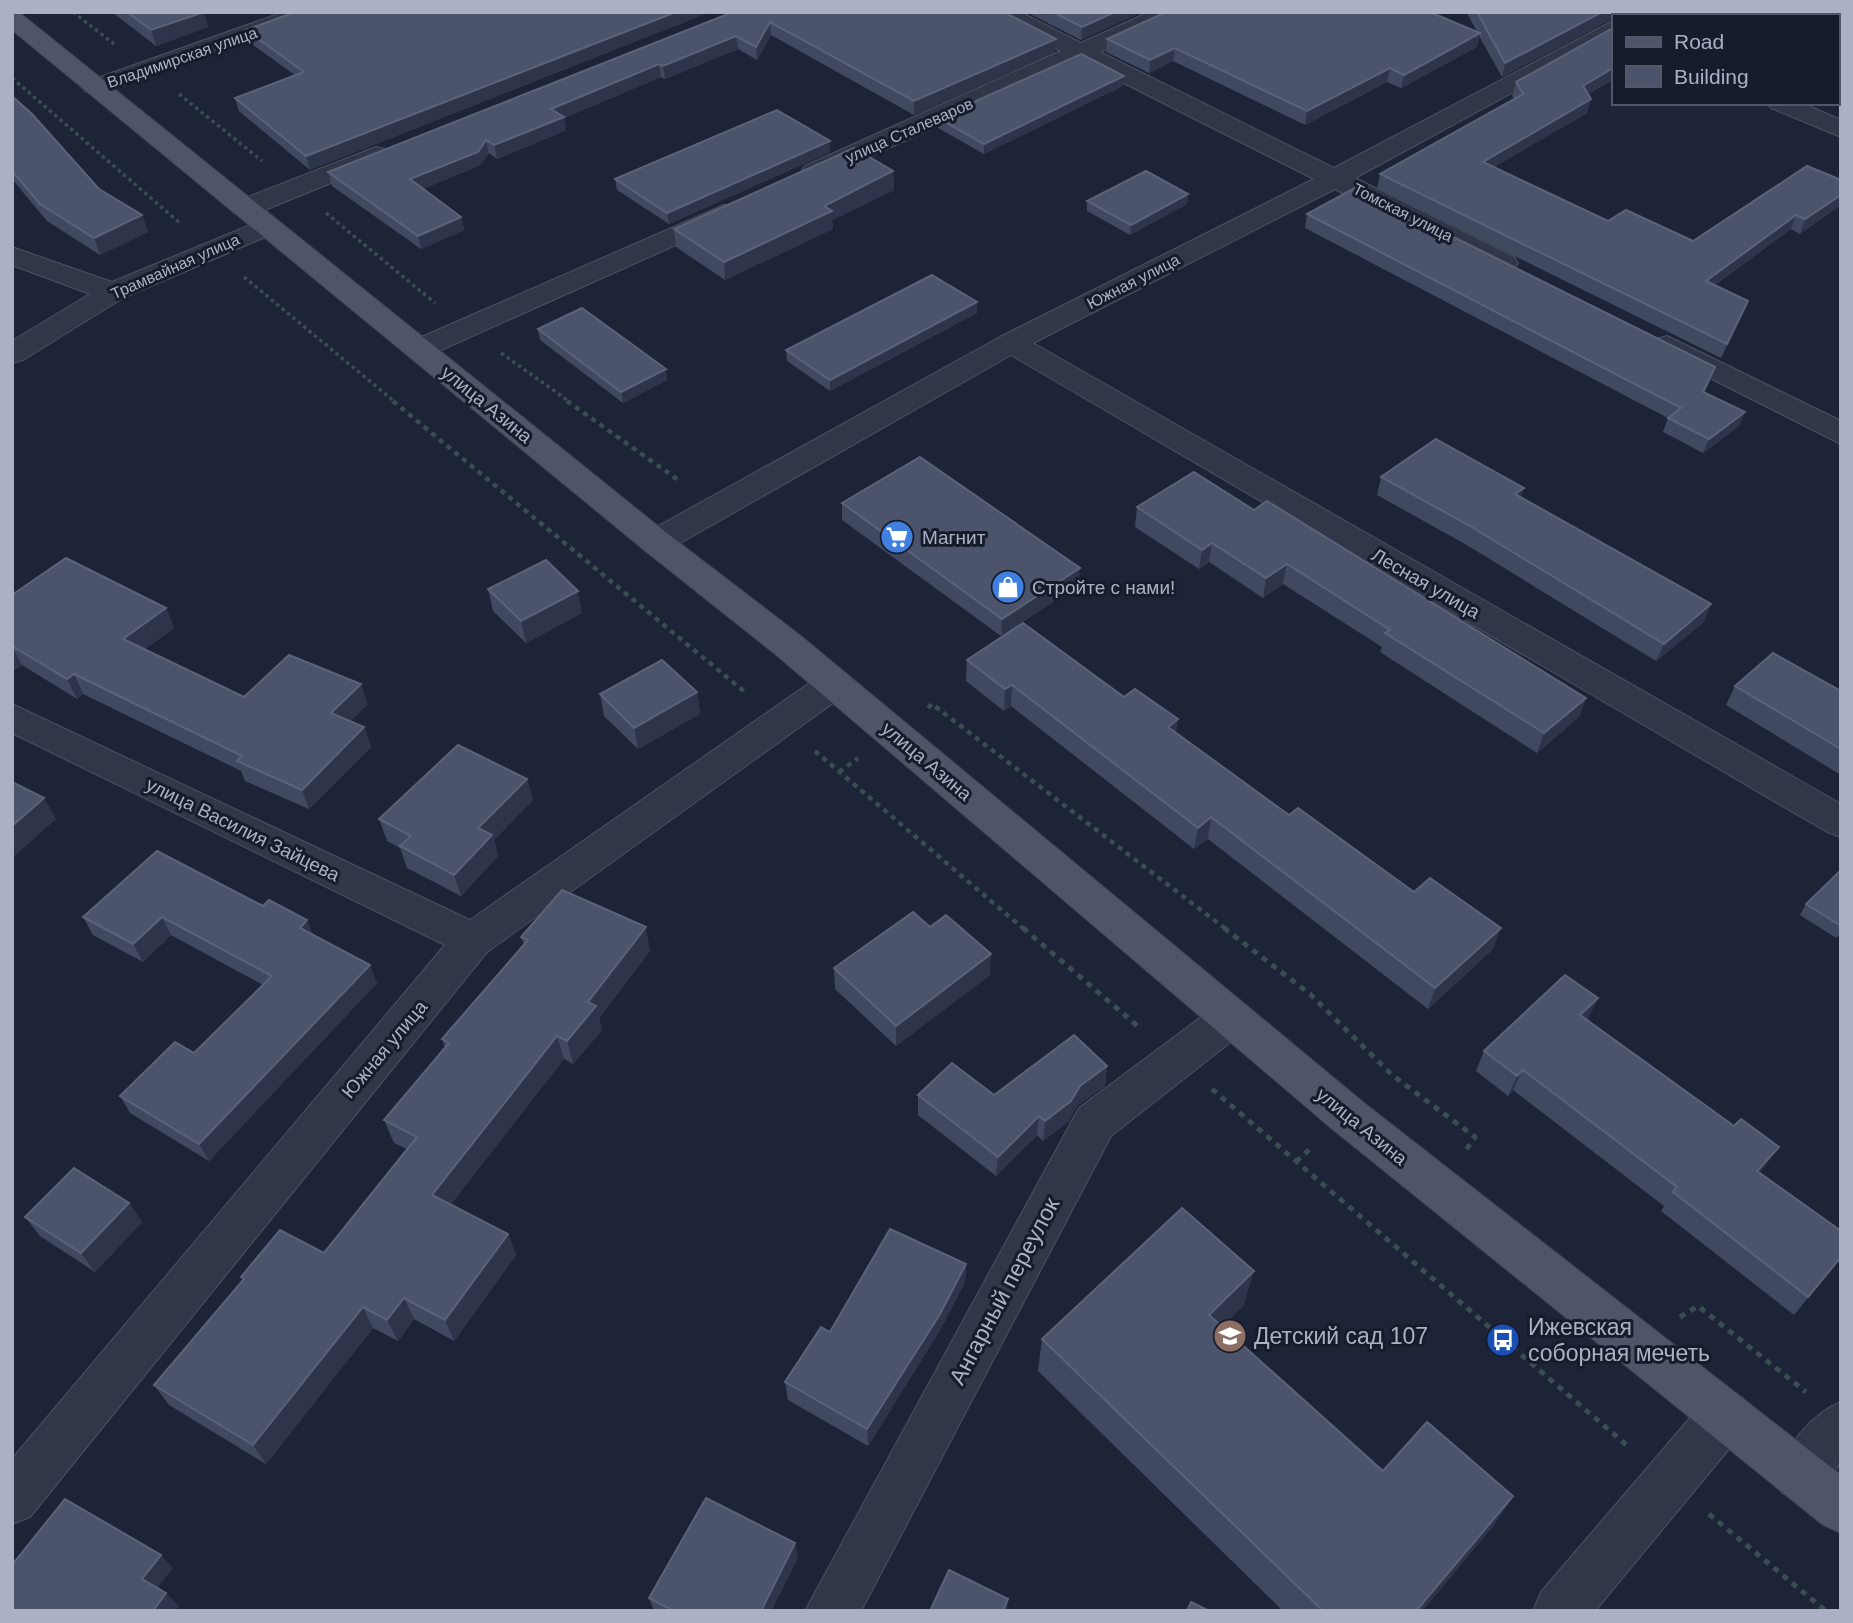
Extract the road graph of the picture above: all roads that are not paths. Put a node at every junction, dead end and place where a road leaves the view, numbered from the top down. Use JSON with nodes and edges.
{"nodes":[{"id":1,"x":308,"y":12,"type":"edge"},
{"id":2,"x":1001,"y":12,"type":"edge"},
{"id":3,"x":1169,"y":12,"type":"edge"},
{"id":4,"x":12,"y":18,"type":"edge"},
{"id":5,"x":1611,"y":31,"type":"edge"},
{"id":6,"x":1080,"y":54,"type":"junction"},
{"id":7,"x":95,"y":87,"type":"junction"},
{"id":8,"x":1785,"y":105,"type":"edge"},
{"id":9,"x":1841,"y":128,"type":"edge"},
{"id":10,"x":397,"y":147,"type":"edge"},
{"id":11,"x":1336,"y":178,"type":"junction"},
{"id":12,"x":792,"y":182,"type":"edge"},
{"id":13,"x":741,"y":205,"type":"edge"},
{"id":14,"x":256,"y":217,"type":"junction"},
{"id":15,"x":12,"y":255,"type":"edge"},
{"id":16,"x":1533,"y":278,"type":"edge"},
{"id":17,"x":113,"y":292,"type":"junction"},
{"id":18,"x":1644,"y":334,"type":"edge"},
{"id":19,"x":1011,"y":344,"type":"junction"},
{"id":20,"x":419,"y":349,"type":"junction"},
{"id":21,"x":12,"y":354,"type":"edge"},
{"id":22,"x":1841,"y":434,"type":"edge"},
{"id":23,"x":656,"y":542,"type":"junction"},
{"id":24,"x":834,"y":684,"type":"junction"},
{"id":25,"x":12,"y":717,"type":"edge"},
{"id":26,"x":1841,"y":822,"type":"edge"},
{"id":27,"x":473,"y":940,"type":"junction"},
{"id":28,"x":1231,"y":1018,"type":"junction"},
{"id":29,"x":1826,"y":1411,"type":"edge"},
{"id":30,"x":1725,"y":1415,"type":"junction"},
{"id":31,"x":1800,"y":1475,"type":"junction"},
{"id":32,"x":12,"y":1499,"type":"edge"},
{"id":33,"x":1841,"y":1507,"type":"edge"},
{"id":34,"x":832,"y":1611,"type":"edge"},
{"id":35,"x":1560,"y":1611,"type":"edge"}],
"edges":[{"from":1,"to":7,"type":"street","name":"Владимирская улица"},
{"from":2,"to":6,"type":"street","name":"Томская улица"},
{"from":3,"to":6,"type":"street","name":"улица Сталеваров"},
{"from":4,"to":7,"type":"main road","name":"улица Азина"},
{"from":5,"to":11,"type":"street","name":"Южная улица"},
{"from":6,"to":11,"type":"street","name":"Томская улица"},
{"from":6,"to":12,"type":"street","name":"улица Сталеваров"},
{"from":7,"to":14,"type":"main road","name":"улица Азина"},
{"from":8,"to":9,"type":"street"},
{"from":10,"to":14,"type":"street","name":"Трамвайная улица"},
{"from":11,"to":16,"type":"street","name":"Томская улица"},
{"from":11,"to":19,"type":"street","name":"Южная улица"},
{"from":13,"to":20,"type":"street"},
{"from":14,"to":17,"type":"street","name":"Трамвайная улица"},
{"from":14,"to":20,"type":"main road","name":"улица Азина"},
{"from":15,"to":17,"type":"street"},
{"from":17,"to":21,"type":"street","name":"Трамвайная улица"},
{"from":18,"to":22,"type":"street"},
{"from":19,"to":23,"type":"street","name":"Южная улица"},
{"from":19,"to":26,"type":"street","name":"Лесная улица"},
{"from":20,"to":23,"type":"main road","name":"улица Азина"},
{"from":23,"to":24,"type":"main road","name":"улица Азина"},
{"from":24,"to":27,"type":"street","name":"Южная улица"},
{"from":24,"to":28,"type":"main road","name":"улица Азина"},
{"from":25,"to":27,"type":"street","name":"улица Василия Зайцева"},
{"from":27,"to":32,"type":"street","name":"Южная улица"},
{"from":28,"to":30,"type":"main road","name":"улица Азина"},
{"from":28,"to":34,"type":"street","name":"Ангарный переулок"},
{"from":29,"to":31,"type":"street"},
{"from":30,"to":31,"type":"main road","name":"улица Азина"},
{"from":30,"to":35,"type":"street"},
{"from":31,"to":33,"type":"main road","name":"улица Азина"}]}
